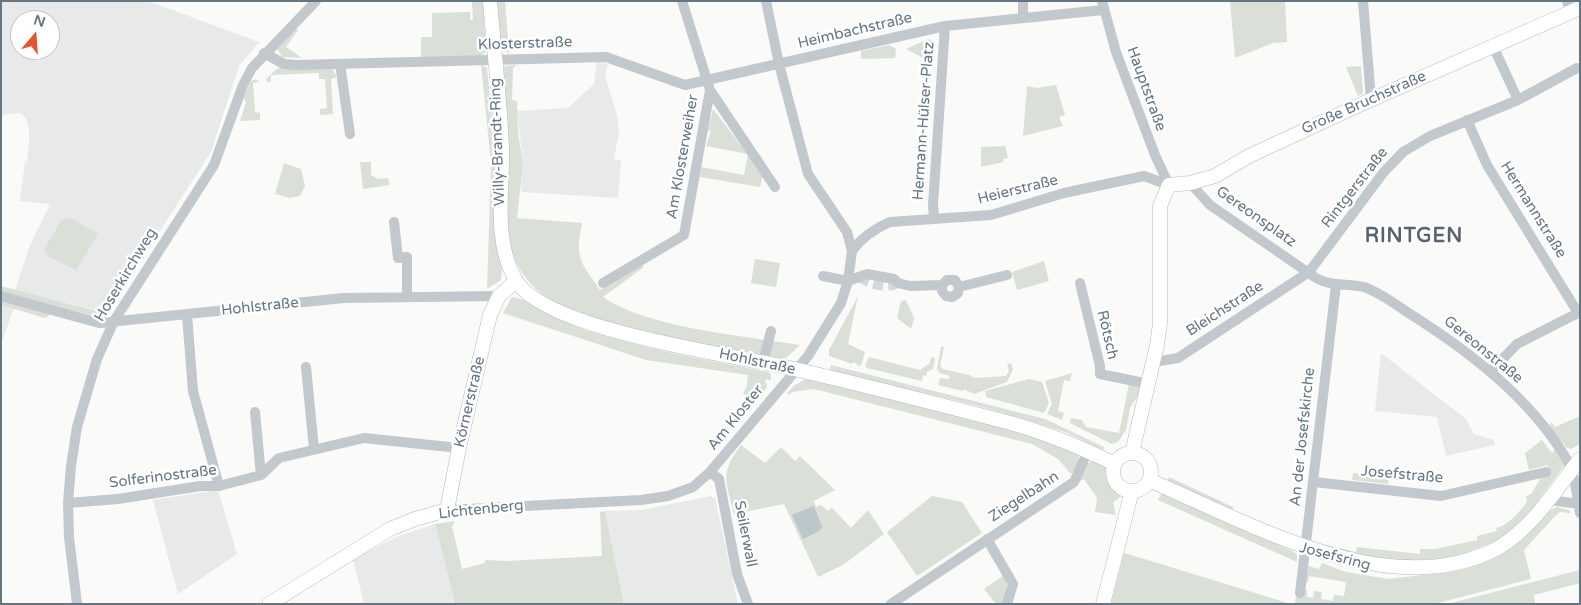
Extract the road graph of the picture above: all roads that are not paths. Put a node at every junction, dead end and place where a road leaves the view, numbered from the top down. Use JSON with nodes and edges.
{"nodes":[{"id":1,"x":316,"y":1,"type":"edge"},
{"id":2,"x":490,"y":1,"type":"edge"},
{"id":3,"x":682,"y":1,"type":"edge"},
{"id":4,"x":766,"y":1,"type":"edge"},
{"id":5,"x":1023,"y":1,"type":"edge"},
{"id":6,"x":1362,"y":1,"type":"edge"},
{"id":7,"x":1102,"y":6,"type":"edge"},
{"id":8,"x":1572,"y":7,"type":"edge"},
{"id":9,"x":1024,"y":17,"type":"junction"},
{"id":10,"x":945,"y":26,"type":"junction"},
{"id":11,"x":1493,"y":46,"type":"junction"},
{"id":12,"x":264,"y":53,"type":"junction"},
{"id":13,"x":495,"y":60,"type":"junction"},
{"id":14,"x":340,"y":64,"type":"junction"},
{"id":15,"x":779,"y":64,"type":"junction"},
{"id":16,"x":1577,"y":68,"type":"dead end"},
{"id":17,"x":705,"y":80,"type":"junction"},
{"id":18,"x":710,"y":90,"type":"junction"},
{"id":19,"x":1372,"y":99,"type":"junction"},
{"id":20,"x":1518,"y":100,"type":"junction"},
{"id":21,"x":1467,"y":120,"type":"junction"},
{"id":22,"x":350,"y":134,"type":"dead end"},
{"id":23,"x":1190,"y":183,"type":"junction"},
{"id":24,"x":1169,"y":185,"type":"junction"},
{"id":25,"x":775,"y":187,"type":"dead end"},
{"id":26,"x":934,"y":218,"type":"junction"},
{"id":27,"x":394,"y":222,"type":"dead end"},
{"id":28,"x":852,"y":251,"type":"junction"},
{"id":29,"x":1309,"y":272,"type":"junction"},
{"id":30,"x":1007,"y":275,"type":"dead end"},
{"id":31,"x":824,"y":276,"type":"dead end"},
{"id":32,"x":848,"y":280,"type":"junction"},
{"id":33,"x":516,"y":281,"type":"junction"},
{"id":34,"x":603,"y":283,"type":"dead end"},
{"id":35,"x":1080,"y":283,"type":"dead end"},
{"id":36,"x":1336,"y":285,"type":"junction"},
{"id":37,"x":1,"y":296,"type":"edge"},
{"id":38,"x":407,"y":296,"type":"junction"},
{"id":39,"x":499,"y":296,"type":"junction"},
{"id":40,"x":1579,"y":312,"type":"edge"},
{"id":41,"x":187,"y":315,"type":"junction"},
{"id":42,"x":114,"y":321,"type":"junction"},
{"id":43,"x":771,"y":331,"type":"dead end"},
{"id":44,"x":763,"y":362,"type":"junction"},
{"id":45,"x":1154,"y":362,"type":"junction"},
{"id":46,"x":306,"y":367,"type":"dead end"},
{"id":47,"x":797,"y":370,"type":"junction"},
{"id":48,"x":1490,"y":372,"type":"junction"},
{"id":49,"x":1149,"y":384,"type":"junction"},
{"id":50,"x":255,"y":412,"type":"dead end"},
{"id":51,"x":459,"y":448,"type":"junction"},
{"id":52,"x":314,"y":449,"type":"junction"},
{"id":53,"x":1088,"y":451,"type":"junction"},
{"id":54,"x":1132,"y":453,"type":"junction"},
{"id":55,"x":1115,"y":464,"type":"junction"},
{"id":56,"x":1576,"y":465,"type":"edge"},
{"id":57,"x":710,"y":472,"type":"junction"},
{"id":58,"x":1546,"y":472,"type":"dead end"},
{"id":59,"x":261,"y":475,"type":"junction"},
{"id":60,"x":1150,"y":480,"type":"junction"},
{"id":61,"x":1314,"y":482,"type":"junction"},
{"id":62,"x":219,"y":486,"type":"junction"},
{"id":63,"x":1132,"y":491,"type":"junction"},
{"id":64,"x":1549,"y":500,"type":"junction"},
{"id":65,"x":68,"y":503,"type":"junction"},
{"id":66,"x":1579,"y":507,"type":"edge"},
{"id":67,"x":447,"y":510,"type":"junction"},
{"id":68,"x":987,"y":539,"type":"junction"},
{"id":69,"x":1305,"y":550,"type":"junction"},
{"id":70,"x":1300,"y":593,"type":"dead end"},
{"id":71,"x":77,"y":604,"type":"edge"},
{"id":72,"x":268,"y":604,"type":"edge"},
{"id":73,"x":748,"y":604,"type":"edge"},
{"id":74,"x":891,"y":604,"type":"edge"},
{"id":75,"x":1007,"y":604,"type":"edge"},
{"id":76,"x":1103,"y":604,"type":"edge"}],
"edges":[{"from":1,"to":12,"type":"street","name":"Hoserkirchweg"},
{"from":2,"to":13,"type":"main road","name":"Willy-Brandt-Ring"},
{"from":3,"to":17,"type":"street","name":"Am Klosterweiher"},
{"from":4,"to":15,"type":"street"},
{"from":5,"to":9,"type":"street"},
{"from":6,"to":19,"type":"street"},
{"from":7,"to":9,"type":"street","name":"Heimbachstraße"},
{"from":7,"to":24,"type":"street","name":"Hauptstraße"},
{"from":8,"to":11,"type":"main road","name":"Große Bruchstraße"},
{"from":9,"to":10,"type":"street","name":"Heimbachstraße"},
{"from":10,"to":15,"type":"street","name":"Heimbachstraße"},
{"from":10,"to":26,"type":"street","name":"Hermann-Hülser-Platz"},
{"from":11,"to":19,"type":"main road","name":"Große Bruchstraße"},
{"from":11,"to":20,"type":"street"},
{"from":12,"to":14,"type":"street","name":"Klosterstraße"},
{"from":12,"to":42,"type":"street","name":"Hoserkirchweg"},
{"from":13,"to":14,"type":"street","name":"Klosterstraße"},
{"from":13,"to":17,"type":"street","name":"Klosterstraße"},
{"from":13,"to":33,"type":"main road","name":"Willy-Brandt-Ring"},
{"from":14,"to":22,"type":"street"},
{"from":15,"to":17,"type":"street","name":"Heimbachstraße"},
{"from":15,"to":28,"type":"street"},
{"from":16,"to":20,"type":"street","name":"Rintgerstraße"},
{"from":17,"to":18,"type":"street","name":"Am Klosterweiher"},
{"from":18,"to":25,"type":"street"},
{"from":18,"to":34,"type":"street","name":"Am Klosterweiher"},
{"from":19,"to":23,"type":"main road","name":"Große Bruchstraße"},
{"from":20,"to":21,"type":"street","name":"Rintgerstraße"},
{"from":21,"to":29,"type":"street","name":"Rintgerstraße"},
{"from":21,"to":40,"type":"street","name":"Hermannstraße"},
{"from":23,"to":24,"type":"main road","name":"Große Bruchstraße"},
{"from":23,"to":29,"type":"street","name":"Gereonsplatz"},
{"from":24,"to":26,"type":"street","name":"Heierstraße"},
{"from":24,"to":45,"type":"main road"},
{"from":26,"to":28,"type":"street","name":"Heierstraße"},
{"from":27,"to":38,"type":"street"},
{"from":28,"to":32,"type":"street","name":"Am Kloster"},
{"from":29,"to":36,"type":"street","name":"Gereonstraße"},
{"from":29,"to":45,"type":"street","name":"Bleichstraße"},
{"from":30,"to":32,"type":"street"},
{"from":31,"to":32,"type":"street"},
{"from":32,"to":47,"type":"street","name":"Am Kloster"},
{"from":33,"to":39,"type":"main road"},
{"from":33,"to":44,"type":"main road","name":"Hohlstraße"},
{"from":35,"to":49,"type":"street","name":"Rötsch"},
{"from":36,"to":48,"type":"street","name":"Gereonstraße"},
{"from":36,"to":61,"type":"street","name":"An der Josefskirche"},
{"from":37,"to":42,"type":"street","name":"Hohlstraße"},
{"from":38,"to":39,"type":"street","name":"Hohlstraße"},
{"from":38,"to":41,"type":"street","name":"Hohlstraße"},
{"from":39,"to":51,"type":"main road","name":"Körnerstraße"},
{"from":40,"to":48,"type":"street"},
{"from":41,"to":42,"type":"street","name":"Hohlstraße"},
{"from":41,"to":62,"type":"street"},
{"from":42,"to":65,"type":"street","name":"Hoserkirchweg"},
{"from":43,"to":44,"type":"street"},
{"from":44,"to":47,"type":"main road","name":"Hohlstraße"},
{"from":45,"to":49,"type":"main road"},
{"from":46,"to":52,"type":"street"},
{"from":47,"to":53,"type":"main road","name":"Hohlstraße"},
{"from":47,"to":57,"type":"street","name":"Am Kloster"},
{"from":48,"to":56,"type":"street","name":"Gereonstraße"},
{"from":49,"to":54,"type":"main road"},
{"from":50,"to":59,"type":"street"},
{"from":51,"to":52,"type":"street","name":"Solferinostraße"},
{"from":51,"to":67,"type":"main road","name":"Körnerstraße"},
{"from":52,"to":59,"type":"street","name":"Solferinostraße"},
{"from":53,"to":55,"type":"main road","name":"Hohlstraße"},
{"from":53,"to":68,"type":"street","name":"Ziegelbahn"},
{"from":54,"to":55,"type":"main road"},
{"from":54,"to":60,"type":"main road"},
{"from":55,"to":63,"type":"main road"},
{"from":56,"to":64,"type":"main road","name":"Josefsring"},
{"from":56,"to":66,"type":"street","name":"Gereonstraße"},
{"from":57,"to":67,"type":"street","name":"Lichtenberg"},
{"from":57,"to":73,"type":"street","name":"Seilerwall"},
{"from":58,"to":61,"type":"street","name":"Josefstraße"},
{"from":59,"to":62,"type":"street","name":"Solferinostraße"},
{"from":60,"to":63,"type":"main road"},
{"from":60,"to":69,"type":"main road","name":"Josefsring"},
{"from":61,"to":69,"type":"street","name":"An der Josefskirche"},
{"from":62,"to":65,"type":"street","name":"Solferinostraße"},
{"from":63,"to":76,"type":"main road"},
{"from":64,"to":66,"type":"street"},
{"from":64,"to":69,"type":"main road","name":"Josefsring"},
{"from":65,"to":71,"type":"street","name":"Hoserkirchweg"},
{"from":67,"to":72,"type":"main road","name":"Lichtenberg"},
{"from":68,"to":74,"type":"street","name":"Ziegelbahn"},
{"from":68,"to":75,"type":"street","name":"Ziegelbahn"},
{"from":69,"to":70,"type":"street","name":"An der Josefskirche"}]}
